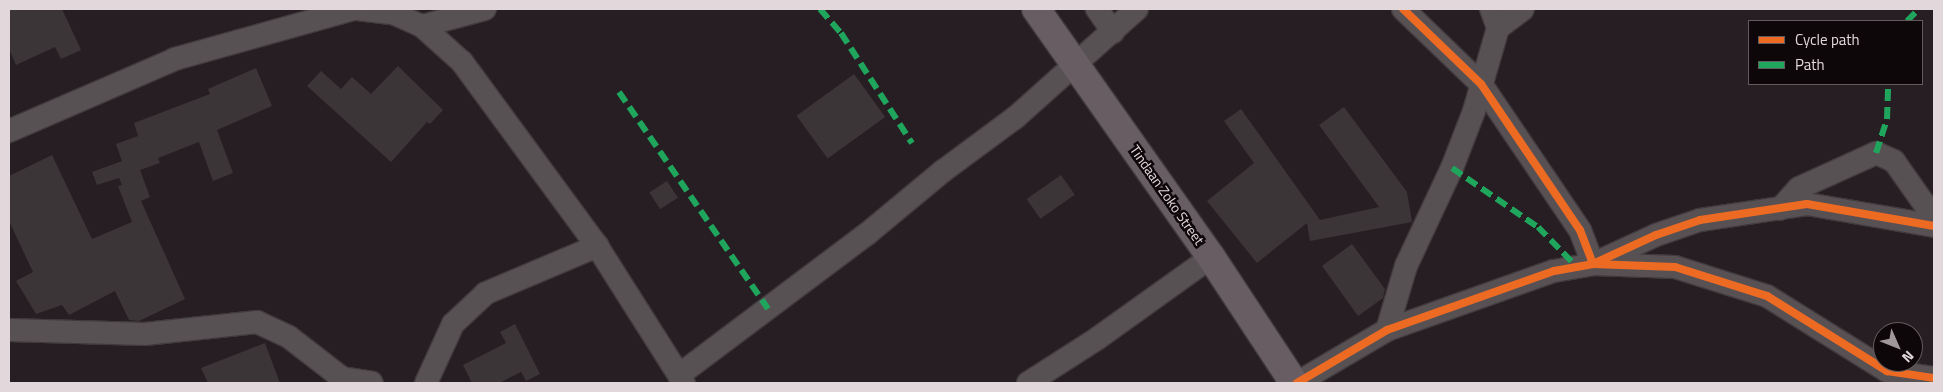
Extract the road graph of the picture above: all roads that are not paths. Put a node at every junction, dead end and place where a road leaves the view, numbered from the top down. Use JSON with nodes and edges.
{"nodes":[{"id":1,"x":355,"y":9,"type":"edge"},
{"id":2,"x":485,"y":9,"type":"edge"},
{"id":3,"x":1036,"y":9,"type":"edge"},
{"id":4,"x":1096,"y":9,"type":"edge"},
{"id":5,"x":1137,"y":9,"type":"edge"},
{"id":6,"x":1404,"y":9,"type":"edge"},
{"id":7,"x":1523,"y":9,"type":"edge"},
{"id":8,"x":1494,"y":18,"type":"edge"},
{"id":9,"x":422,"y":26,"type":"junction"},
{"id":10,"x":1113,"y":32,"type":"junction"},
{"id":11,"x":1074,"y":64,"type":"junction"},
{"id":12,"x":1481,"y":84,"type":"junction"},
{"id":13,"x":9,"y":131,"type":"edge"},
{"id":14,"x":1780,"y":209,"type":"junction"},
{"id":15,"x":1934,"y":218,"type":"edge"},
{"id":16,"x":1934,"y":226,"type":"edge"},
{"id":17,"x":597,"y":246,"type":"junction"},
{"id":18,"x":1211,"y":258,"type":"junction"},
{"id":19,"x":1593,"y":264,"type":"junction"},
{"id":20,"x":9,"y":330,"type":"edge"},
{"id":21,"x":1387,"y":330,"type":"junction"},
{"id":22,"x":1934,"y":378,"type":"edge"},
{"id":23,"x":681,"y":379,"type":"edge"},
{"id":24,"x":372,"y":383,"type":"edge"},
{"id":25,"x":426,"y":383,"type":"edge"},
{"id":26,"x":1028,"y":383,"type":"edge"},
{"id":27,"x":1295,"y":383,"type":"edge"}],
"edges":[{"from":1,"to":9,"type":"street"},
{"from":1,"to":13,"type":"street"},
{"from":2,"to":9,"type":"street"},
{"from":3,"to":11,"type":"main road","name":"Tindaan Zoko Street"},
{"from":4,"to":10,"type":"street"},
{"from":5,"to":10,"type":"street"},
{"from":6,"to":12,"type":"street"},
{"from":7,"to":8,"type":"street"},
{"from":8,"to":12,"type":"street"},
{"from":9,"to":17,"type":"street"},
{"from":10,"to":11,"type":"street"},
{"from":11,"to":18,"type":"main road","name":"Tindaan Zoko Street"},
{"from":11,"to":23,"type":"street"},
{"from":12,"to":19,"type":"street"},
{"from":12,"to":21,"type":"street"},
{"from":14,"to":15,"type":"street"},
{"from":14,"to":16,"type":"street"},
{"from":14,"to":19,"type":"street"},
{"from":17,"to":23,"type":"street"},
{"from":17,"to":25,"type":"street"},
{"from":18,"to":26,"type":"street"},
{"from":18,"to":27,"type":"main road","name":"Tindaan Zoko Street"},
{"from":19,"to":21,"type":"street"},
{"from":19,"to":22,"type":"street"},
{"from":20,"to":24,"type":"street"},
{"from":21,"to":27,"type":"street"}]}
